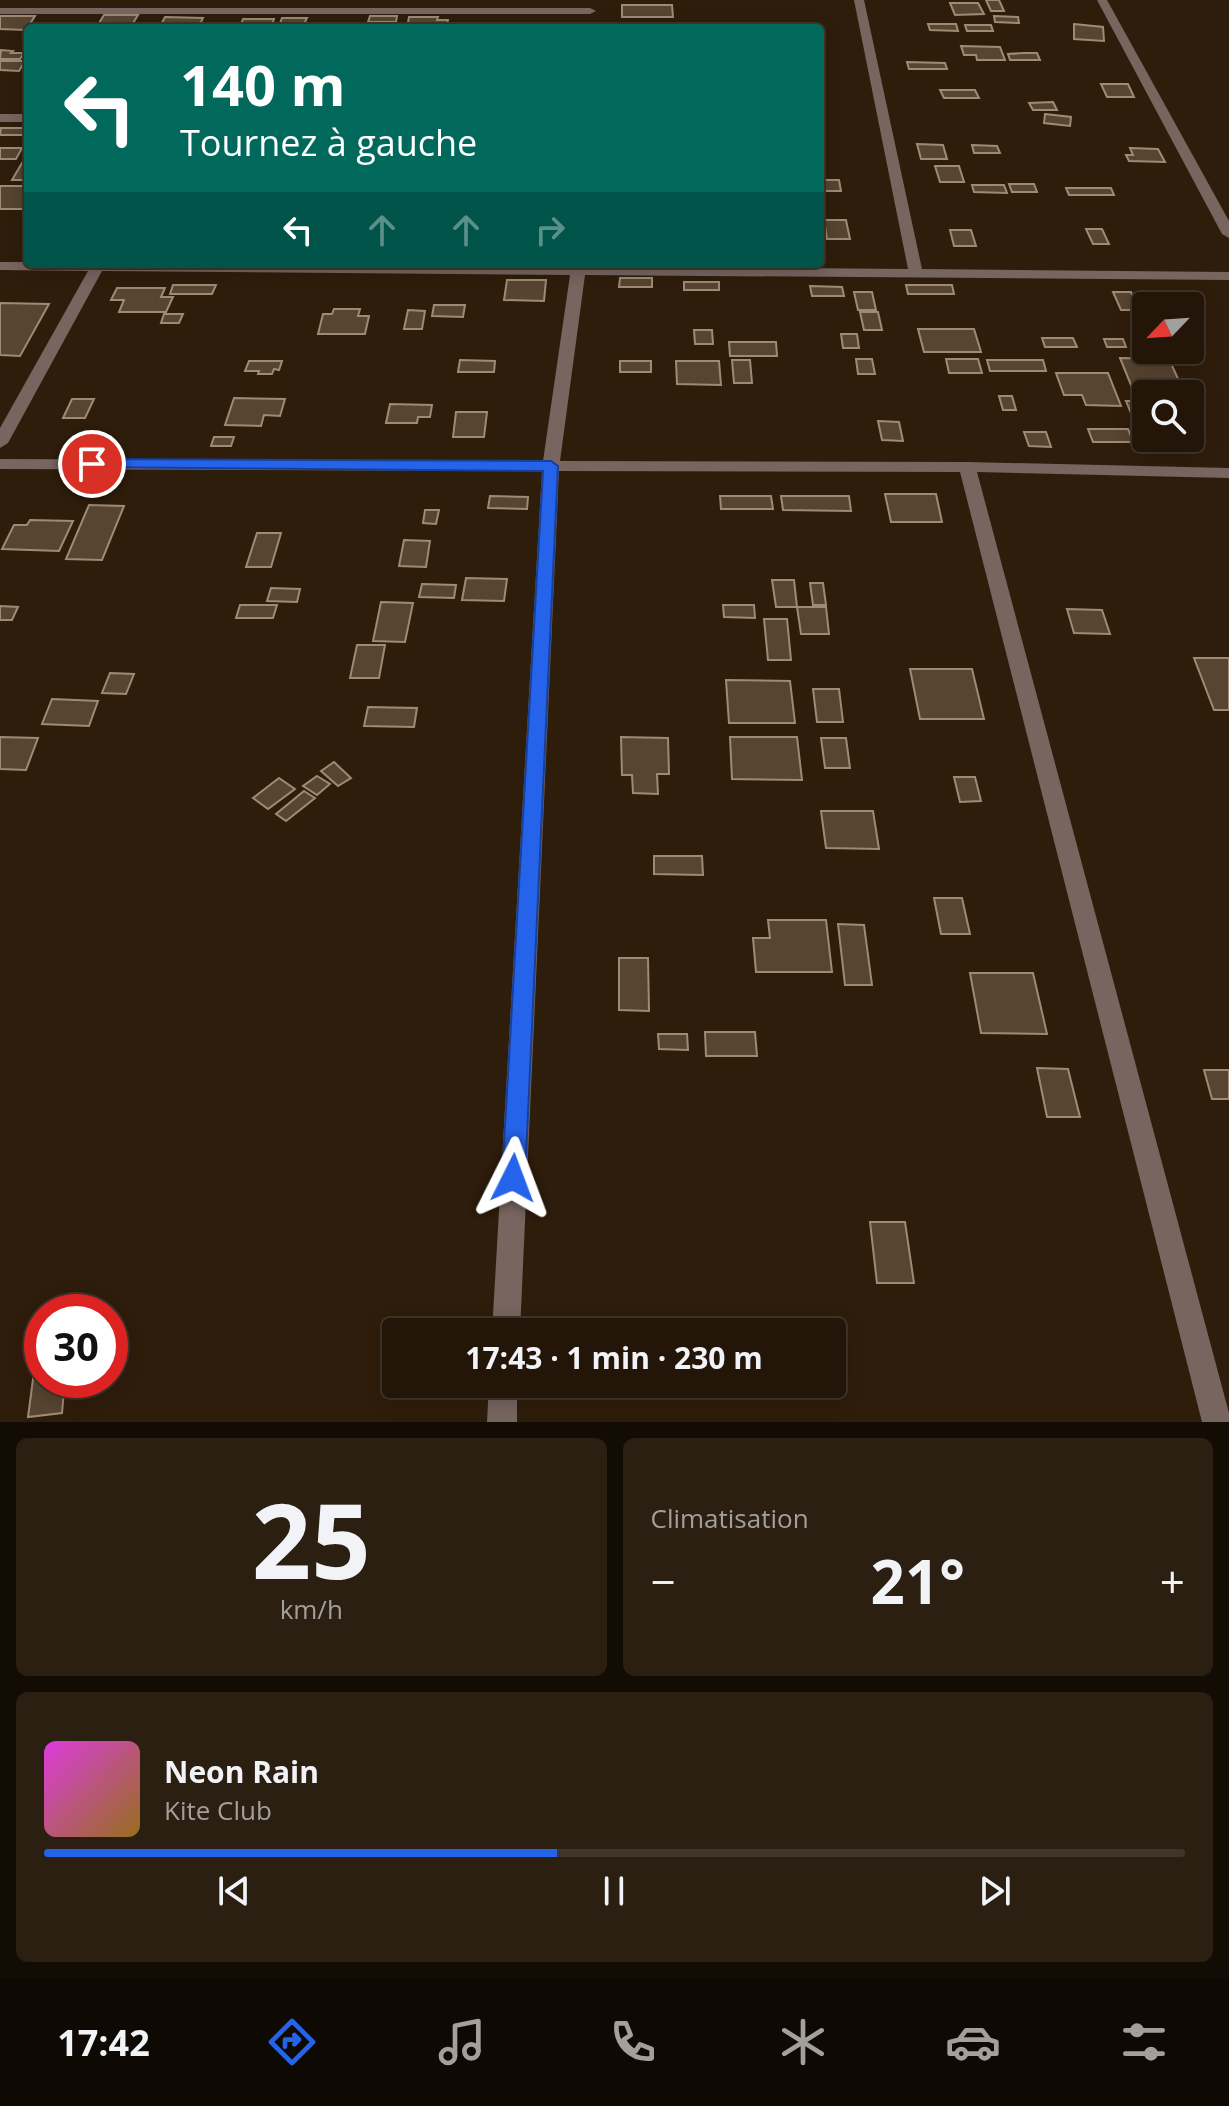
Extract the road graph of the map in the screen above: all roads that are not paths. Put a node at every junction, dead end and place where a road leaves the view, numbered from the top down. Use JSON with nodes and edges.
{"nodes":[{"id":1,"x":859,"y":0,"type":"edge"},
{"id":2,"x":1102,"y":0,"type":"edge"},
{"id":3,"x":225,"y":5,"type":"edge"},
{"id":4,"x":591,"y":6,"type":"edge"},
{"id":5,"x":0,"y":11,"type":"edge"},
{"id":6,"x":216,"y":24,"type":"edge"},
{"id":7,"x":0,"y":118,"type":"edge"},
{"id":8,"x":24,"y":118,"type":"edge"},
{"id":9,"x":1229,"y":234,"type":"edge"},
{"id":10,"x":0,"y":266,"type":"edge"},
{"id":11,"x":24,"y":266,"type":"edge"},
{"id":12,"x":98,"y":268,"type":"edge"},
{"id":13,"x":579,"y":268,"type":"edge"},
{"id":14,"x":635,"y":268,"type":"edge"},
{"id":15,"x":916,"y":273,"type":"junction"},
{"id":16,"x":1229,"y":276,"type":"edge"},
{"id":17,"x":0,"y":443,"type":"edge"},
{"id":18,"x":0,"y":464,"type":"edge"},
{"id":19,"x":551,"y":466,"type":"junction"},
{"id":20,"x":967,"y":467,"type":"junction"},
{"id":21,"x":1229,"y":473,"type":"edge"},
{"id":22,"x":507,"y":1318,"type":"edge"},
{"id":23,"x":503,"y":1398,"type":"edge"},
{"id":24,"x":502,"y":1422,"type":"edge"},
{"id":25,"x":1217,"y":1422,"type":"edge"}],
"edges":[{"from":1,"to":15,"type":"street"},
{"from":2,"to":9,"type":"street"},
{"from":3,"to":4,"type":"street"},
{"from":3,"to":5,"type":"street"},
{"from":3,"to":6,"type":"street"},
{"from":7,"to":8,"type":"street"},
{"from":10,"to":11,"type":"street"},
{"from":12,"to":17,"type":"street"},
{"from":13,"to":19,"type":"street"},
{"from":14,"to":15,"type":"street"},
{"from":15,"to":16,"type":"street"},
{"from":18,"to":19,"type":"street"},
{"from":19,"to":20,"type":"street"},
{"from":19,"to":22,"type":"street"},
{"from":20,"to":21,"type":"street"},
{"from":20,"to":25,"type":"street"},
{"from":23,"to":24,"type":"street"}]}
